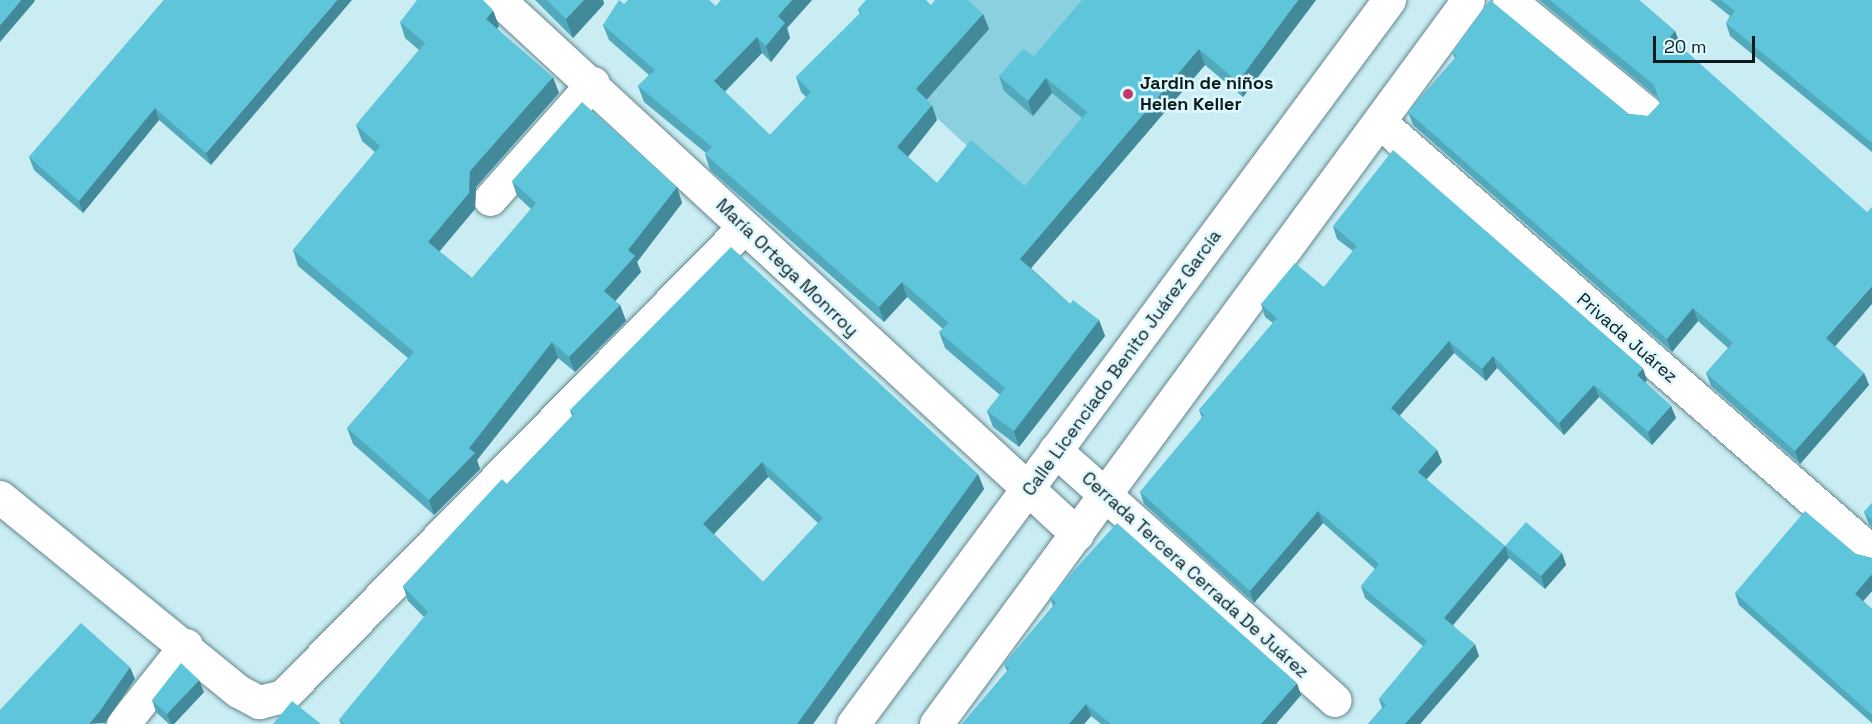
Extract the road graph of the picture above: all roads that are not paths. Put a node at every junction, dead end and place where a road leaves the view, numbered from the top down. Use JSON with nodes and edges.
{"nodes":[{"id":1,"x":499,"y":0,"type":"edge"},
{"id":2,"x":1389,"y":0,"type":"edge"},
{"id":3,"x":1468,"y":0,"type":"edge"},
{"id":4,"x":1509,"y":0,"type":"edge"},
{"id":5,"x":593,"y":83,"type":"junction"},
{"id":6,"x":1646,"y":112,"type":"dead end"},
{"id":7,"x":1382,"y":124,"type":"junction"},
{"id":8,"x":490,"y":199,"type":"dead end"},
{"id":9,"x":744,"y":227,"type":"junction"},
{"id":10,"x":1055,"y":450,"type":"junction"},
{"id":11,"x":1029,"y":490,"type":"junction"},
{"id":12,"x":1107,"y":495,"type":"junction"},
{"id":13,"x":0,"y":497,"type":"edge"},
{"id":14,"x":1077,"y":534,"type":"junction"},
{"id":15,"x":1872,"y":552,"type":"edge"},
{"id":16,"x":186,"y":645,"type":"junction"},
{"id":17,"x":1335,"y":700,"type":"dead end"},
{"id":18,"x":123,"y":724,"type":"edge"},
{"id":19,"x":853,"y":724,"type":"edge"},
{"id":20,"x":936,"y":724,"type":"edge"}],
"edges":[{"from":1,"to":5,"type":"street","name":"María Ortega Monrroy"},
{"from":2,"to":10,"type":"street","name":"Calle Licenciado Benito Juárez García"},
{"from":3,"to":7,"type":"street"},
{"from":4,"to":6,"type":"street"},
{"from":5,"to":8,"type":"street"},
{"from":5,"to":9,"type":"street","name":"María Ortega Monrroy"},
{"from":7,"to":12,"type":"street"},
{"from":7,"to":15,"type":"street","name":"Privada Juárez"},
{"from":9,"to":11,"type":"street","name":"María Ortega Monrroy"},
{"from":9,"to":16,"type":"street"},
{"from":10,"to":11,"type":"street","name":"Calle Licenciado Benito Juárez García"},
{"from":10,"to":12,"type":"street","name":"Cerrada Tercera Cerrada De Juárez"},
{"from":11,"to":14,"type":"street","name":"María Ortega Monrroy"},
{"from":11,"to":19,"type":"street","name":"Calle Licenciado Benito Juárez García"},
{"from":12,"to":14,"type":"street"},
{"from":12,"to":17,"type":"street","name":"Cerrada Tercera Cerrada De Juárez"},
{"from":13,"to":16,"type":"street"},
{"from":14,"to":20,"type":"street"},
{"from":16,"to":18,"type":"street"}]}
